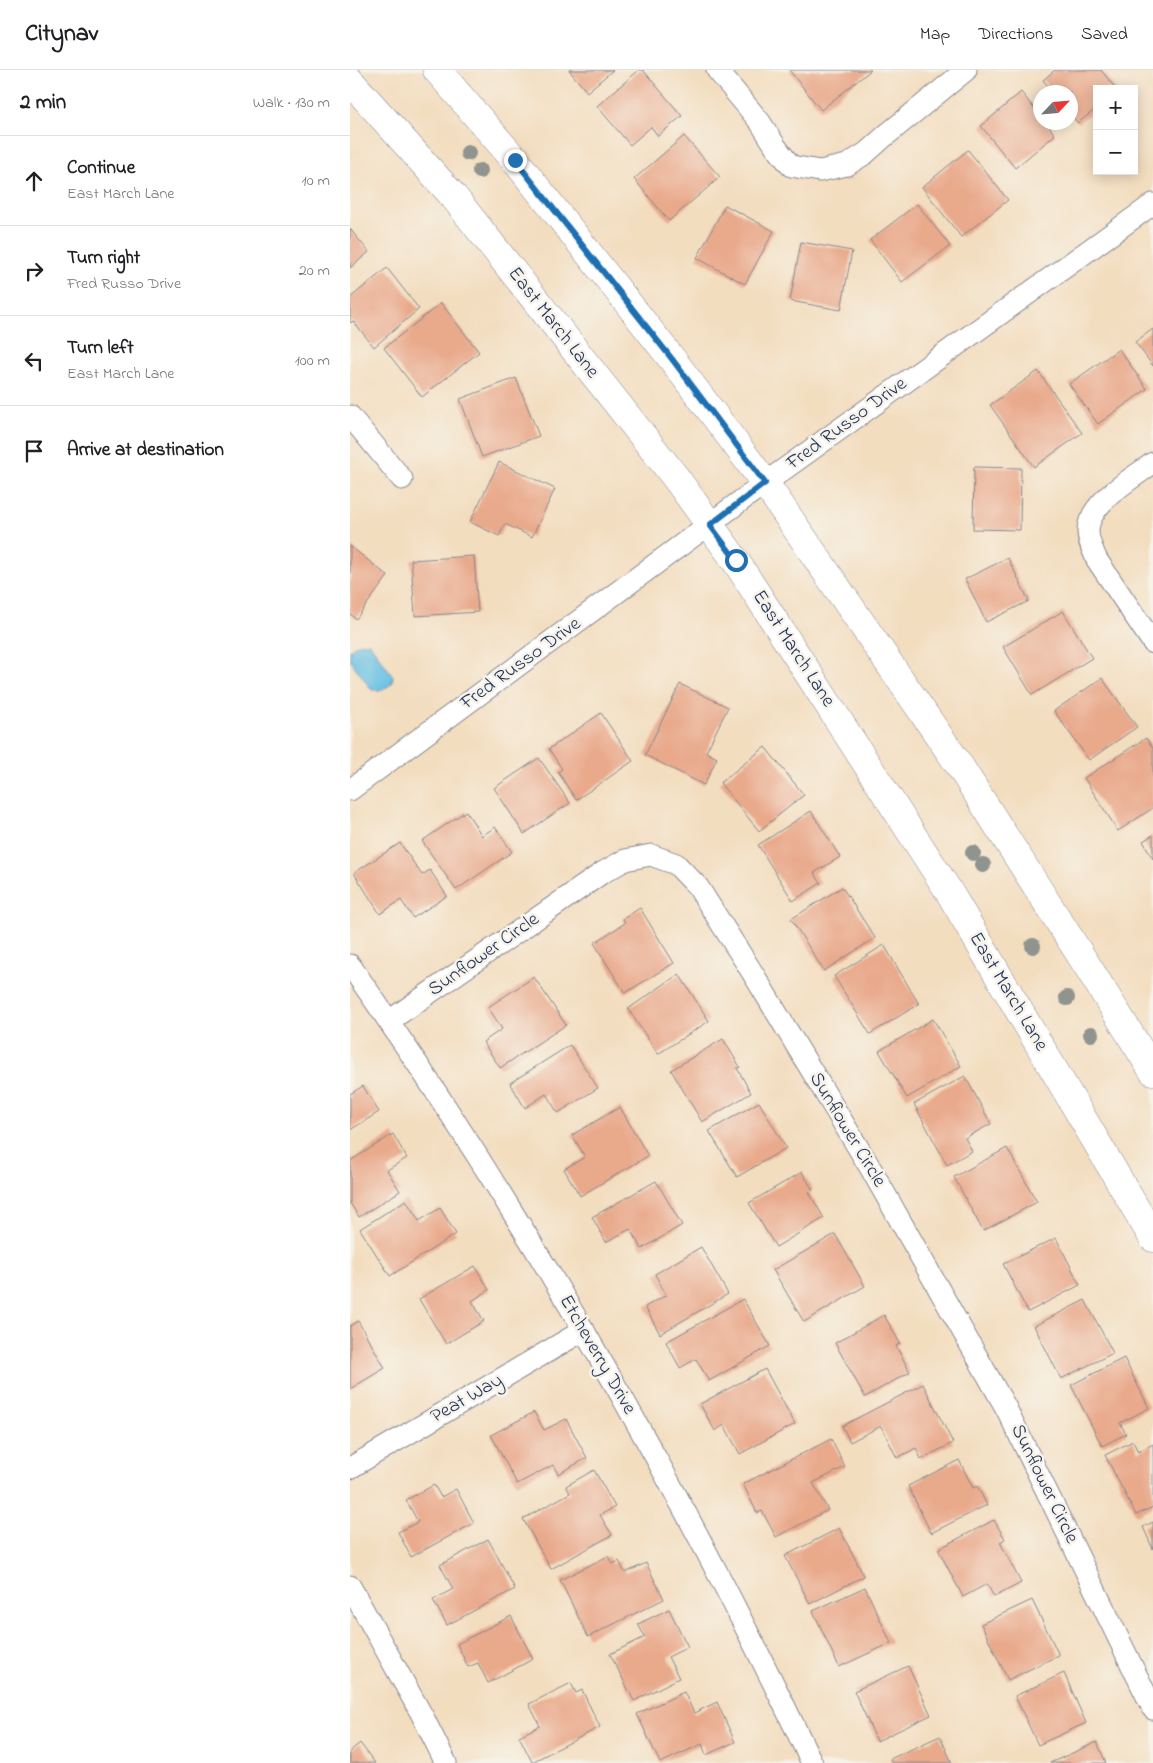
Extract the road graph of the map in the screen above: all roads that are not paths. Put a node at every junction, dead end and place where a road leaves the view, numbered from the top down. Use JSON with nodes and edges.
{"nodes":[{"id":1,"x":437,"y":70,"type":"edge"},
{"id":2,"x":717,"y":70,"type":"edge"},
{"id":3,"x":966,"y":70,"type":"edge"},
{"id":4,"x":350,"y":81,"type":"edge"},
{"id":5,"x":1153,"y":204,"type":"edge"},
{"id":6,"x":350,"y":416,"type":"edge"},
{"id":7,"x":1153,"y":463,"type":"edge"},
{"id":8,"x":402,"y":480,"type":"dead end"},
{"id":9,"x":765,"y":483,"type":"junction"},
{"id":10,"x":710,"y":525,"type":"junction"},
{"id":11,"x":1153,"y":643,"type":"edge"},
{"id":12,"x":350,"y":790,"type":"edge"},
{"id":13,"x":350,"y":966,"type":"edge"},
{"id":14,"x":389,"y":1021,"type":"junction"},
{"id":15,"x":1153,"y":1071,"type":"edge"},
{"id":16,"x":1153,"y":1238,"type":"edge"},
{"id":17,"x":584,"y":1330,"type":"junction"},
{"id":18,"x":350,"y":1468,"type":"edge"},
{"id":19,"x":350,"y":1586,"type":"edge"},
{"id":20,"x":1153,"y":1709,"type":"edge"},
{"id":21,"x":446,"y":1763,"type":"edge"},
{"id":22,"x":812,"y":1763,"type":"edge"}],
"edges":[{"from":1,"to":9,"type":"main road"},
{"from":2,"to":3,"type":"street"},
{"from":4,"to":10,"type":"main road","name":"East March Lane"},
{"from":5,"to":9,"type":"street","name":"Fred Russo Drive"},
{"from":6,"to":8,"type":"street"},
{"from":7,"to":11,"type":"street"},
{"from":9,"to":10,"type":"street","name":"Fred Russo Drive"},
{"from":9,"to":15,"type":"main road"},
{"from":10,"to":12,"type":"street","name":"Fred Russo Drive"},
{"from":10,"to":16,"type":"main road","name":"East March Lane"},
{"from":13,"to":14,"type":"street","name":"Etcheverry Drive"},
{"from":14,"to":17,"type":"street","name":"Etcheverry Drive"},
{"from":14,"to":20,"type":"street","name":"Sunflower Circle"},
{"from":17,"to":18,"type":"street","name":"Peat Way"},
{"from":17,"to":22,"type":"street","name":"Etcheverry Drive"},
{"from":19,"to":21,"type":"street"}]}
